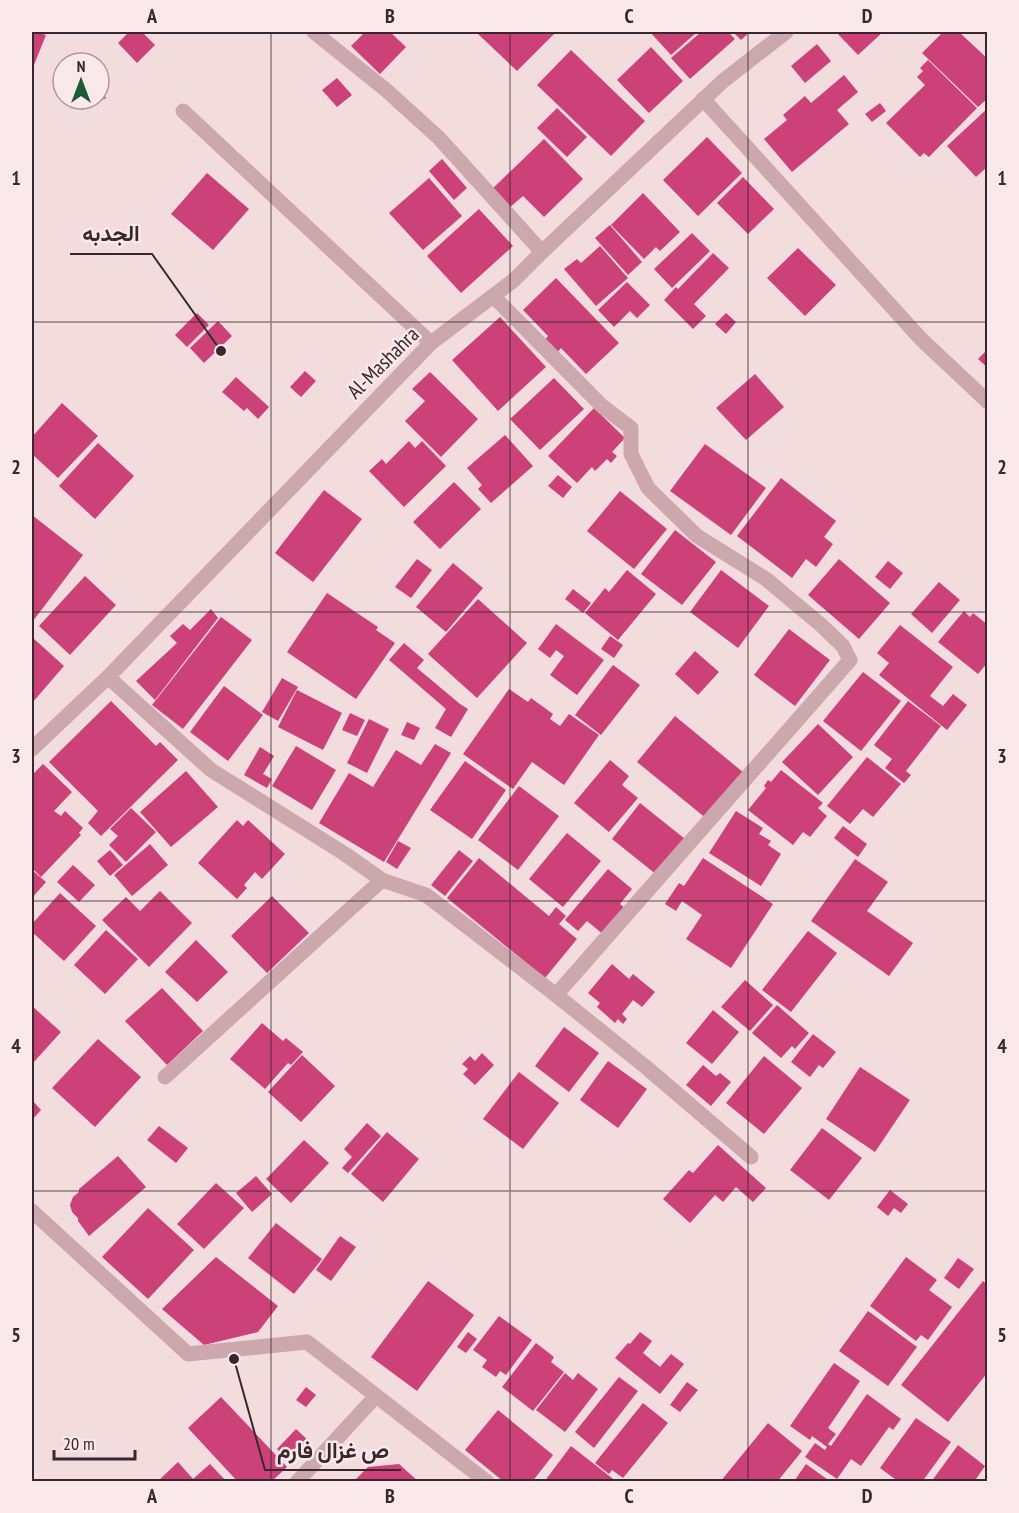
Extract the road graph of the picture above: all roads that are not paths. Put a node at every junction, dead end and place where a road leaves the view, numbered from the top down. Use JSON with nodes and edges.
{"nodes":[{"id":1,"x":315,"y":32,"type":"edge"},
{"id":2,"x":786,"y":32,"type":"edge"},
{"id":3,"x":703,"y":99,"type":"junction"},
{"id":4,"x":183,"y":111,"type":"dead end"},
{"id":5,"x":542,"y":252,"type":"junction"},
{"id":6,"x":493,"y":296,"type":"junction"},
{"id":7,"x":431,"y":343,"type":"junction"},
{"id":8,"x":987,"y":402,"type":"edge"},
{"id":9,"x":108,"y":676,"type":"junction"},
{"id":10,"x":32,"y":749,"type":"edge"},
{"id":11,"x":382,"y":880,"type":"junction"},
{"id":12,"x":556,"y":995,"type":"junction"},
{"id":13,"x":165,"y":1077,"type":"dead end"},
{"id":14,"x":751,"y":1157,"type":"dead end"},
{"id":15,"x":32,"y":1211,"type":"edge"},
{"id":16,"x":376,"y":1396,"type":"junction"},
{"id":17,"x":297,"y":1482,"type":"edge"},
{"id":18,"x":487,"y":1482,"type":"edge"}],
"edges":[{"from":1,"to":5,"type":"street"},
{"from":2,"to":3,"type":"street","name":"Al-Mashahra"},
{"from":3,"to":5,"type":"street","name":"Al-Mashahra"},
{"from":3,"to":8,"type":"street"},
{"from":4,"to":7,"type":"street"},
{"from":5,"to":6,"type":"street","name":"Al-Mashahra"},
{"from":6,"to":7,"type":"street","name":"Al-Mashahra"},
{"from":6,"to":12,"type":"street"},
{"from":7,"to":9,"type":"street","name":"Al-Mashahra"},
{"from":9,"to":10,"type":"street","name":"Al-Mashahra"},
{"from":9,"to":11,"type":"street"},
{"from":11,"to":12,"type":"street"},
{"from":11,"to":13,"type":"street"},
{"from":12,"to":14,"type":"street"},
{"from":15,"to":16,"type":"street"},
{"from":16,"to":17,"type":"street"},
{"from":16,"to":18,"type":"street"}]}
